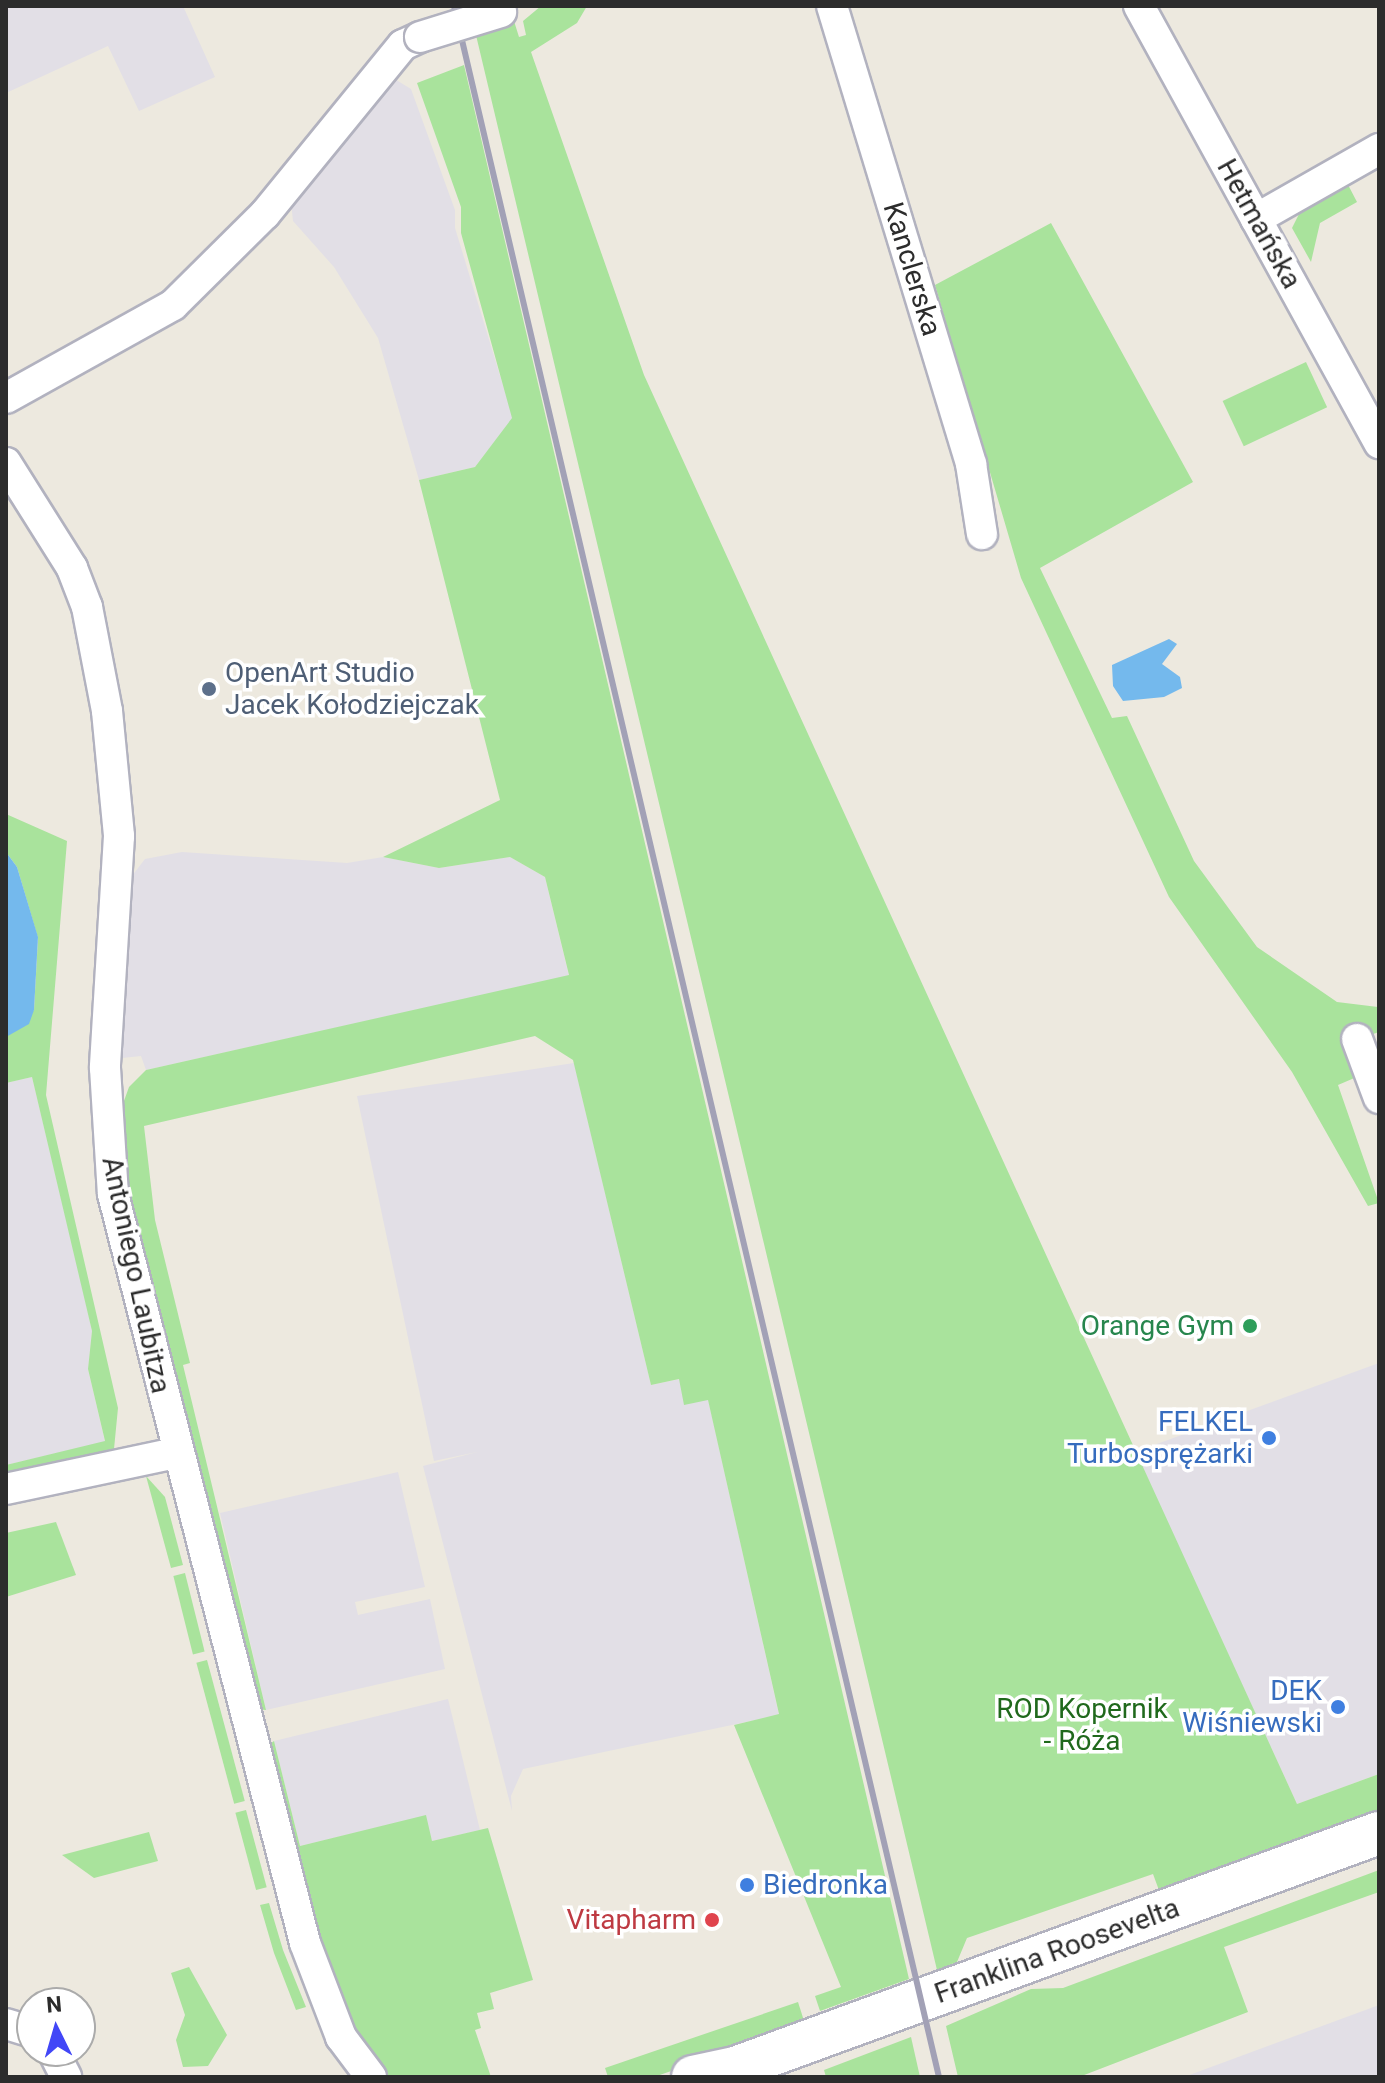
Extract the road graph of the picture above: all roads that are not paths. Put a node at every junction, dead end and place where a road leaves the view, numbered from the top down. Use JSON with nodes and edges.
{"nodes":[{"id":1,"x":832,"y":6,"type":"edge"},
{"id":2,"x":1139,"y":6,"type":"edge"},
{"id":3,"x":510,"y":9,"type":"edge"},
{"id":4,"x":1379,"y":149,"type":"edge"},
{"id":5,"x":1256,"y":219,"type":"junction"},
{"id":6,"x":6,"y":398,"type":"edge"},
{"id":7,"x":1379,"y":443,"type":"edge"},
{"id":8,"x":6,"y":463,"type":"edge"},
{"id":9,"x":982,"y":534,"type":"dead end"},
{"id":10,"x":1357,"y":1039,"type":"dead end"},
{"id":11,"x":1379,"y":1098,"type":"edge"},
{"id":12,"x":176,"y":1453,"type":"junction"},
{"id":13,"x":6,"y":1489,"type":"edge"},
{"id":14,"x":1379,"y":1833,"type":"edge"},
{"id":15,"x":728,"y":2073,"type":"edge"},
{"id":16,"x":371,"y":2077,"type":"edge"},
{"id":17,"x":693,"y":2077,"type":"edge"}],
"edges":[{"from":1,"to":9,"type":"street","name":"Kanclerska"},
{"from":2,"to":5,"type":"street","name":"Hetmańska"},
{"from":3,"to":6,"type":"street","bridge":true},
{"from":4,"to":5,"type":"street"},
{"from":5,"to":7,"type":"street","name":"Hetmańska"},
{"from":8,"to":12,"type":"street","name":"Antoniego Laubitza"},
{"from":10,"to":11,"type":"street"},
{"from":12,"to":13,"type":"street"},
{"from":12,"to":16,"type":"street","name":"Antoniego Laubitza"},
{"from":14,"to":15,"type":"street","name":"Franklina Roosevelta"},
{"from":15,"to":17,"type":"street","name":"Franklina Roosevelta"}]}
